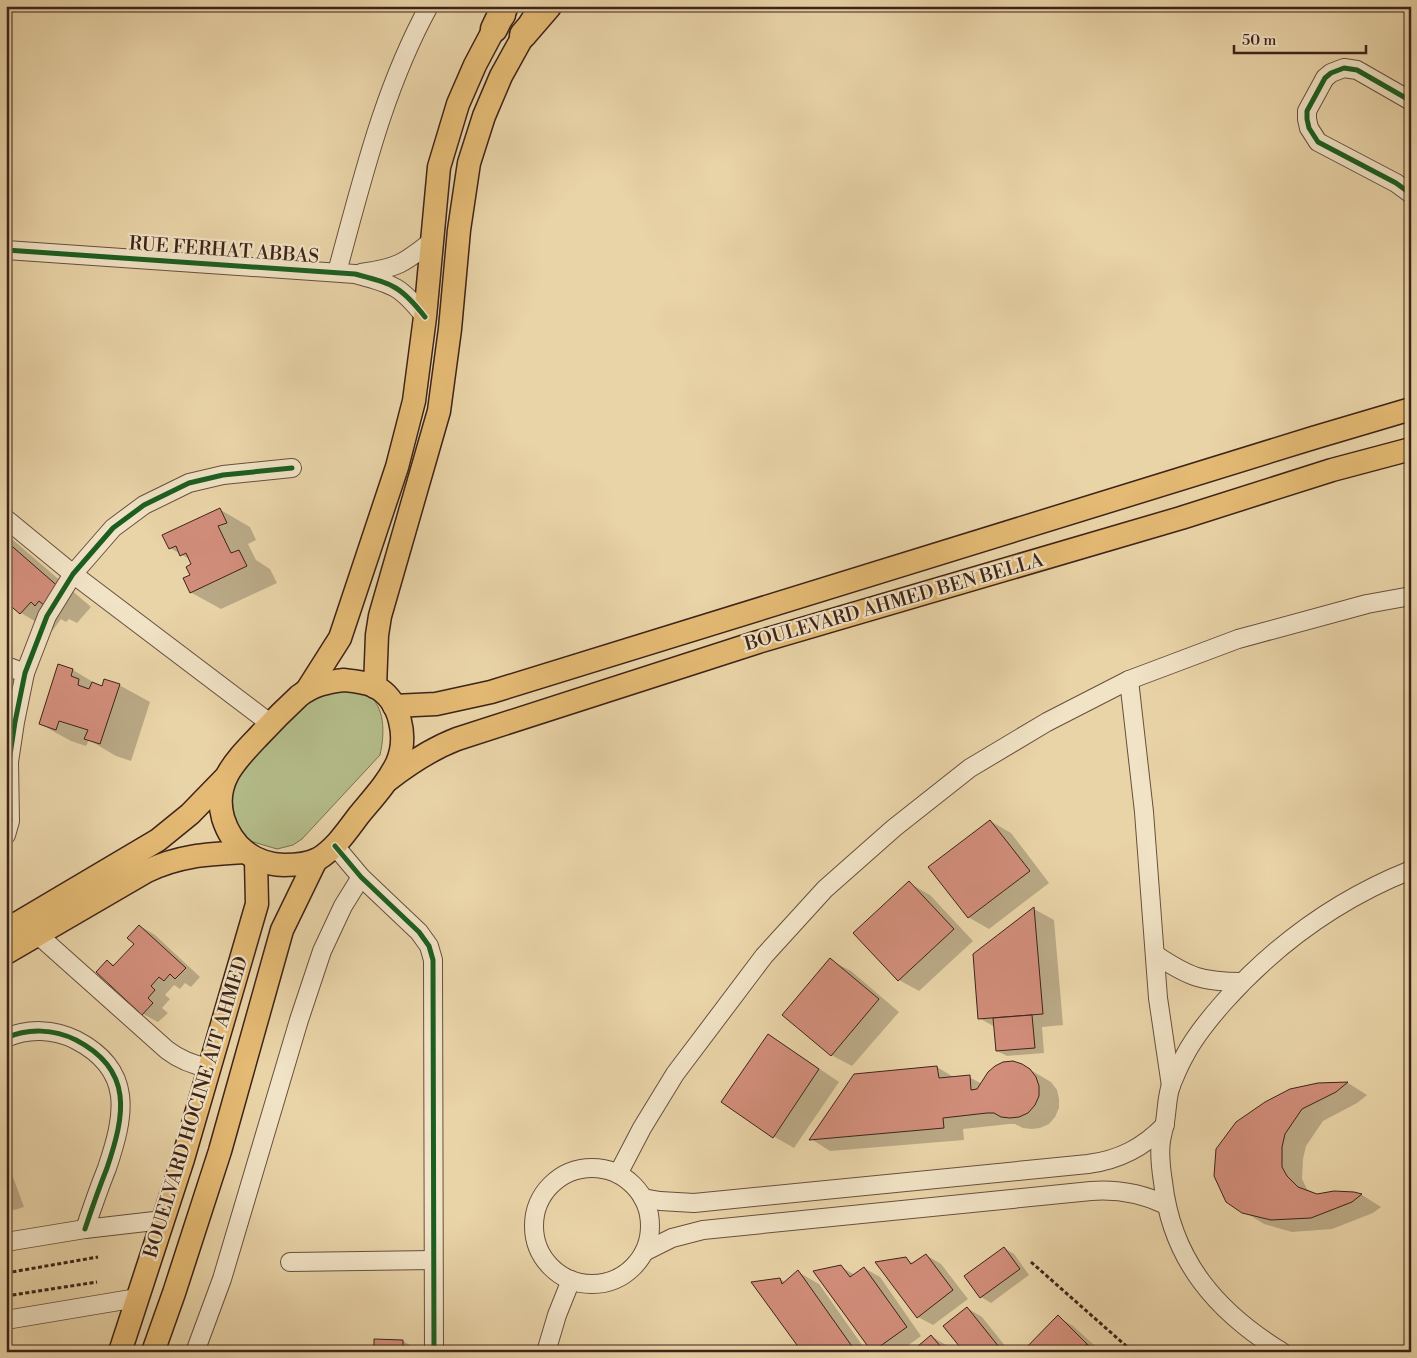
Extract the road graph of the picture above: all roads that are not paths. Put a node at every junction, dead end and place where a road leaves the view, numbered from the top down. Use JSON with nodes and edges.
{"nodes":[{"id":1,"x":429,"y":6,"type":"edge"},
{"id":2,"x":510,"y":6,"type":"edge"},
{"id":3,"x":540,"y":6,"type":"edge"},
{"id":4,"x":548,"y":6,"type":"edge"},
{"id":5,"x":500,"y":18,"type":"edge"},
{"id":6,"x":523,"y":35,"type":"junction"},
{"id":7,"x":1411,"y":102,"type":"edge"},
{"id":8,"x":1411,"y":194,"type":"edge"},
{"id":9,"x":432,"y":241,"type":"junction"},
{"id":10,"x":6,"y":250,"type":"edge"},
{"id":11,"x":337,"y":272,"type":"junction"},
{"id":12,"x":355,"y":274,"type":"junction"},
{"id":13,"x":424,"y":317,"type":"junction"},
{"id":14,"x":1411,"y":409,"type":"edge"},
{"id":15,"x":1411,"y":449,"type":"edge"},
{"id":16,"x":292,"y":468,"type":"dead end"},
{"id":17,"x":6,"y":519,"type":"edge"},
{"id":18,"x":73,"y":574,"type":"junction"},
{"id":19,"x":1411,"y":596,"type":"edge"},
{"id":20,"x":6,"y":666,"type":"edge"},
{"id":21,"x":25,"y":673,"type":"junction"},
{"id":22,"x":1129,"y":680,"type":"junction"},
{"id":23,"x":375,"y":686,"type":"junction"},
{"id":24,"x":307,"y":690,"type":"junction"},
{"id":25,"x":394,"y":706,"type":"junction"},
{"id":26,"x":270,"y":724,"type":"junction"},
{"id":27,"x":225,"y":778,"type":"junction"},
{"id":28,"x":388,"y":780,"type":"junction"},
{"id":29,"x":6,"y":835,"type":"edge"},
{"id":30,"x":334,"y":846,"type":"junction"},
{"id":31,"x":251,"y":856,"type":"junction"},
{"id":32,"x":316,"y":860,"type":"junction"},
{"id":33,"x":1411,"y":870,"type":"edge"},
{"id":34,"x":362,"y":877,"type":"junction"},
{"id":35,"x":18,"y":925,"type":"edge"},
{"id":36,"x":6,"y":952,"type":"edge"},
{"id":37,"x":1156,"y":955,"type":"junction"},
{"id":38,"x":1242,"y":982,"type":"junction"},
{"id":39,"x":6,"y":1038,"type":"edge"},
{"id":40,"x":209,"y":1068,"type":"junction"},
{"id":41,"x":1171,"y":1086,"type":"junction"},
{"id":42,"x":1165,"y":1125,"type":"junction"},
{"id":43,"x":618,"y":1174,"type":"junction"},
{"id":44,"x":643,"y":1198,"type":"junction"},
{"id":45,"x":1166,"y":1205,"type":"junction"},
{"id":46,"x":163,"y":1220,"type":"junction"},
{"id":47,"x":85,"y":1229,"type":"junction"},
{"id":48,"x":6,"y":1242,"type":"edge"},
{"id":49,"x":644,"y":1252,"type":"junction"},
{"id":50,"x":433,"y":1260,"type":"junction"},
{"id":51,"x":290,"y":1262,"type":"dead end"},
{"id":52,"x":571,"y":1280,"type":"junction"},
{"id":53,"x":137,"y":1298,"type":"junction"},
{"id":54,"x":6,"y":1320,"type":"edge"},
{"id":55,"x":120,"y":1352,"type":"edge"},
{"id":56,"x":153,"y":1352,"type":"edge"},
{"id":57,"x":195,"y":1352,"type":"edge"},
{"id":58,"x":434,"y":1352,"type":"edge"},
{"id":59,"x":546,"y":1352,"type":"edge"},
{"id":60,"x":1282,"y":1352,"type":"edge"}],
"edges":[{"from":1,"to":11,"type":"street"},
{"from":2,"to":5,"type":"main road"},
{"from":3,"to":6,"type":"main road"},
{"from":4,"to":6,"type":"highway"},
{"from":5,"to":9,"type":"main road"},
{"from":6,"to":23,"type":"main road"},
{"from":7,"to":8,"type":"street"},
{"from":9,"to":12,"type":"street","name":"RUE FERHAT ABBAS"},
{"from":9,"to":13,"type":"main road"},
{"from":10,"to":11,"type":"street","name":"RUE FERHAT ABBAS"},
{"from":11,"to":12,"type":"street","name":"RUE FERHAT ABBAS"},
{"from":12,"to":13,"type":"street","name":"RUE FERHAT ABBAS"},
{"from":13,"to":24,"type":"main road"},
{"from":14,"to":25,"type":"main road","name":"BOULEVARD AHMED BEN BELLA"},
{"from":15,"to":28,"type":"main road","name":"BOULEVARD AHMED BEN BELLA"},
{"from":16,"to":18,"type":"street"},
{"from":17,"to":18,"type":"street"},
{"from":18,"to":21,"type":"street"},
{"from":18,"to":26,"type":"street"},
{"from":19,"to":22,"type":"street"},
{"from":20,"to":21,"type":"street"},
{"from":21,"to":29,"type":"street"},
{"from":22,"to":37,"type":"street"},
{"from":22,"to":43,"type":"street"},
{"from":23,"to":24,"type":"main road"},
{"from":23,"to":25,"type":"main road"},
{"from":24,"to":26,"type":"main road"},
{"from":25,"to":28,"type":"main road"},
{"from":26,"to":27,"type":"main road"},
{"from":27,"to":31,"type":"main road"},
{"from":27,"to":35,"type":"main road"},
{"from":28,"to":30,"type":"main road"},
{"from":30,"to":32,"type":"main road"},
{"from":30,"to":34,"type":"street"},
{"from":31,"to":32,"type":"main road"},
{"from":31,"to":35,"type":"main road"},
{"from":31,"to":40,"type":"main road","name":"BOUELVARD HOCINE AIT AHMED"},
{"from":32,"to":56,"type":"main road"},
{"from":33,"to":38,"type":"street"},
{"from":34,"to":50,"type":"street"},
{"from":34,"to":57,"type":"street"},
{"from":35,"to":36,"type":"main road"},
{"from":35,"to":40,"type":"street"},
{"from":37,"to":38,"type":"street"},
{"from":37,"to":41,"type":"street"},
{"from":38,"to":41,"type":"street"},
{"from":39,"to":47,"type":"street"},
{"from":40,"to":46,"type":"main road","name":"BOUELVARD HOCINE AIT AHMED"},
{"from":41,"to":42,"type":"street"},
{"from":42,"to":44,"type":"street"},
{"from":42,"to":45,"type":"street"},
{"from":43,"to":44,"type":"street"},
{"from":43,"to":52,"type":"street"},
{"from":44,"to":49,"type":"street"},
{"from":45,"to":49,"type":"street"},
{"from":45,"to":60,"type":"street"},
{"from":46,"to":47,"type":"street"},
{"from":46,"to":53,"type":"main road","name":"BOUELVARD HOCINE AIT AHMED"},
{"from":47,"to":48,"type":"street"},
{"from":49,"to":52,"type":"street"},
{"from":50,"to":51,"type":"street"},
{"from":50,"to":58,"type":"street"},
{"from":52,"to":59,"type":"street"},
{"from":53,"to":54,"type":"street"},
{"from":53,"to":55,"type":"main road","name":"BOUELVARD HOCINE AIT AHMED"}]}
